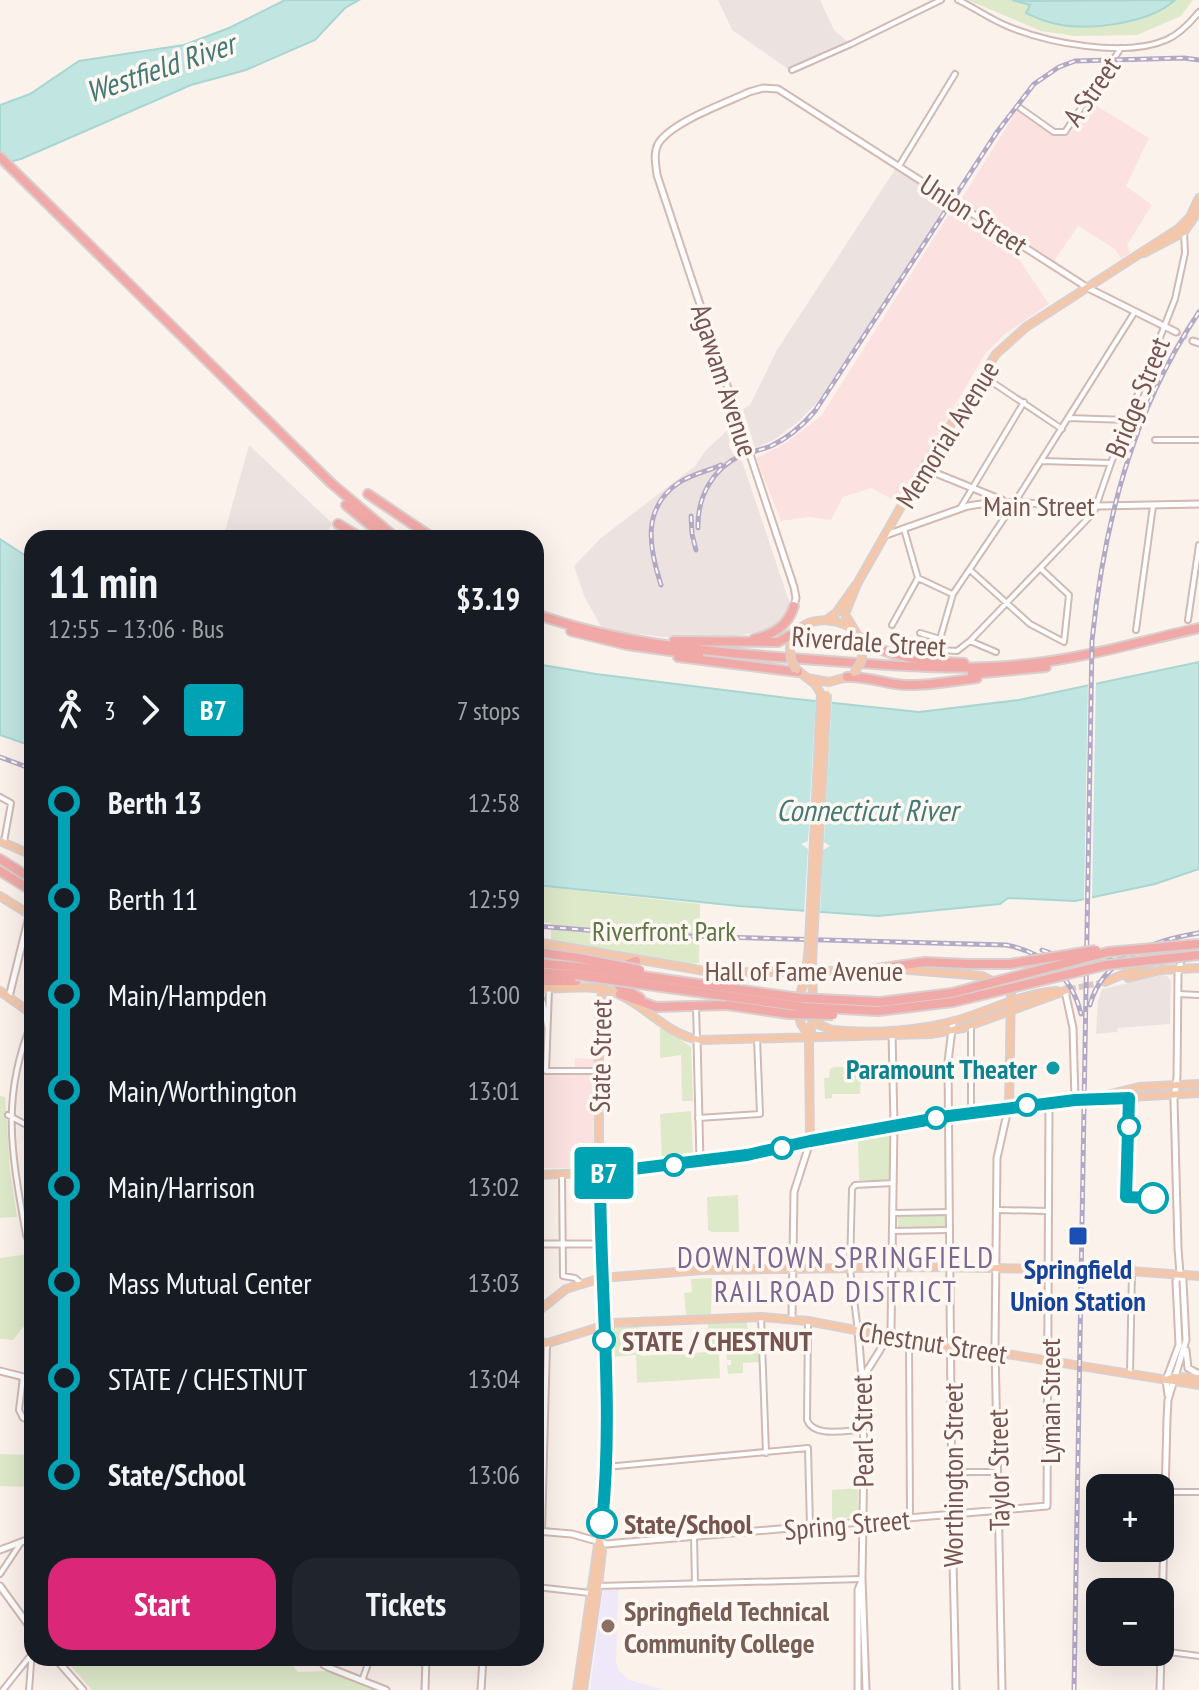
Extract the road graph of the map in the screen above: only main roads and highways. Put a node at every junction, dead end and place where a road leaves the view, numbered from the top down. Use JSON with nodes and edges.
{"nodes":[{"id":1,"x":655,"y":153,"type":"joint"},
{"id":2,"x":0,"y":157,"type":"edge"},
{"id":3,"x":0,"y":165,"type":"edge"},
{"id":4,"x":25,"y":186,"type":"junction"},
{"id":5,"x":1199,"y":198,"type":"edge"},
{"id":6,"x":1199,"y":210,"type":"edge"},
{"id":7,"x":1141,"y":254,"type":"junction"},
{"id":8,"x":1088,"y":288,"type":"junction"},
{"id":9,"x":1176,"y":332,"type":"tunnel mouth"},
{"id":10,"x":923,"y":468,"type":"junction"},
{"id":11,"x":368,"y":494,"type":"dead end"},
{"id":12,"x":1015,"y":502,"type":"junction"},
{"id":13,"x":1199,"y":504,"type":"edge"},
{"id":14,"x":338,"y":524,"type":"dead end"},
{"id":15,"x":348,"y":530,"type":"edge"},
{"id":16,"x":377,"y":530,"type":"edge"},
{"id":17,"x":387,"y":530,"type":"edge"},
{"id":18,"x":421,"y":530,"type":"edge"},
{"id":19,"x":885,"y":535,"type":"junction"},
{"id":20,"x":857,"y":584,"type":"junction"},
{"id":21,"x":794,"y":606,"type":"joint"},
{"id":22,"x":544,"y":618,"type":"edge"},
{"id":23,"x":825,"y":620,"type":"junction"},
{"id":24,"x":853,"y":628,"type":"junction"},
{"id":25,"x":1199,"y":631,"type":"edge"},
{"id":26,"x":794,"y":633,"type":"junction"},
{"id":27,"x":860,"y":638,"type":"junction"},
{"id":28,"x":741,"y":641,"type":"junction"},
{"id":29,"x":627,"y":642,"type":"junction"},
{"id":30,"x":1012,"y":668,"type":"junction"},
{"id":31,"x":797,"y":671,"type":"junction"},
{"id":32,"x":847,"y":677,"type":"junction"},
{"id":33,"x":807,"y":678,"type":"junction"},
{"id":34,"x":824,"y":694,"type":"junction"},
{"id":35,"x":2,"y":842,"type":"edge"},
{"id":36,"x":24,"y":852,"type":"edge"},
{"id":37,"x":0,"y":859,"type":"edge"},
{"id":38,"x":0,"y":871,"type":"edge"},
{"id":39,"x":24,"y":875,"type":"edge"},
{"id":40,"x":24,"y":886,"type":"edge"},
{"id":41,"x":0,"y":896,"type":"edge"},
{"id":42,"x":24,"y":911,"type":"edge"},
{"id":43,"x":24,"y":941,"type":"edge"},
{"id":44,"x":544,"y":943,"type":"edge"},
{"id":45,"x":1199,"y":946,"type":"edge"},
{"id":46,"x":1137,"y":948,"type":"junction"},
{"id":47,"x":1184,"y":949,"type":"junction"},
{"id":48,"x":606,"y":955,"type":"junction"},
{"id":49,"x":1199,"y":955,"type":"edge"},
{"id":50,"x":544,"y":956,"type":"edge"},
{"id":51,"x":636,"y":961,"type":"junction"},
{"id":52,"x":544,"y":964,"type":"edge"},
{"id":53,"x":1199,"y":968,"type":"edge"},
{"id":54,"x":1180,"y":969,"type":"junction"},
{"id":55,"x":577,"y":970,"type":"junction"},
{"id":56,"x":870,"y":970,"type":"junction"},
{"id":57,"x":544,"y":972,"type":"edge"},
{"id":58,"x":810,"y":972,"type":"junction"},
{"id":59,"x":1030,"y":973,"type":"junction"},
{"id":60,"x":544,"y":979,"type":"edge"},
{"id":61,"x":601,"y":989,"type":"junction"},
{"id":62,"x":544,"y":990,"type":"edge"},
{"id":63,"x":1067,"y":990,"type":"joint"},
{"id":64,"x":0,"y":991,"type":"edge"},
{"id":65,"x":620,"y":994,"type":"junction"},
{"id":66,"x":9,"y":997,"type":"junction"},
{"id":67,"x":1012,"y":1006,"type":"junction"},
{"id":68,"x":656,"y":1007,"type":"junction"},
{"id":69,"x":24,"y":1008,"type":"edge"},
{"id":70,"x":892,"y":1010,"type":"junction"},
{"id":71,"x":813,"y":1014,"type":"junction"},
{"id":72,"x":953,"y":1021,"type":"junction"},
{"id":73,"x":951,"y":1031,"type":"junction"},
{"id":74,"x":892,"y":1033,"type":"junction"},
{"id":75,"x":810,"y":1037,"type":"junction"},
{"id":76,"x":697,"y":1040,"type":"junction"},
{"id":77,"x":1199,"y":1084,"type":"edge"},
{"id":78,"x":1176,"y":1088,"type":"junction"},
{"id":79,"x":1199,"y":1093,"type":"edge"},
{"id":80,"x":1075,"y":1100,"type":"junction"},
{"id":81,"x":1049,"y":1103,"type":"junction"},
{"id":82,"x":1009,"y":1108,"type":"junction"},
{"id":83,"x":949,"y":1116,"type":"junction"},
{"id":84,"x":894,"y":1125,"type":"junction"},
{"id":85,"x":810,"y":1141,"type":"junction"},
{"id":86,"x":700,"y":1162,"type":"junction"},
{"id":87,"x":600,"y":1173,"type":"junction"},
{"id":88,"x":544,"y":1175,"type":"edge"},
{"id":89,"x":544,"y":1244,"type":"edge"},
{"id":90,"x":600,"y":1244,"type":"junction"},
{"id":91,"x":951,"y":1267,"type":"junction"},
{"id":92,"x":892,"y":1268,"type":"junction"},
{"id":93,"x":998,"y":1268,"type":"junction"},
{"id":94,"x":792,"y":1269,"type":"junction"},
{"id":95,"x":1052,"y":1269,"type":"junction"},
{"id":96,"x":1100,"y":1269,"type":"tunnel mouth"},
{"id":97,"x":1180,"y":1274,"type":"junction"},
{"id":98,"x":1199,"y":1276,"type":"edge"},
{"id":99,"x":601,"y":1278,"type":"junction"},
{"id":100,"x":544,"y":1306,"type":"edge"},
{"id":101,"x":792,"y":1319,"type":"junction"},
{"id":102,"x":604,"y":1325,"type":"junction"},
{"id":103,"x":858,"y":1331,"type":"junction"},
{"id":104,"x":890,"y":1336,"type":"junction"},
{"id":105,"x":1186,"y":1340,"type":"junction"},
{"id":106,"x":546,"y":1344,"type":"edge"},
{"id":107,"x":951,"y":1347,"type":"junction"},
{"id":108,"x":996,"y":1352,"type":"junction"},
{"id":109,"x":1048,"y":1360,"type":"junction"},
{"id":110,"x":0,"y":1371,"type":"edge"},
{"id":111,"x":1199,"y":1376,"type":"edge"},
{"id":112,"x":24,"y":1377,"type":"edge"},
{"id":113,"x":862,"y":1378,"type":"junction"},
{"id":114,"x":1171,"y":1380,"type":"junction"},
{"id":115,"x":1199,"y":1385,"type":"edge"},
{"id":116,"x":1047,"y":1506,"type":"joint"},
{"id":117,"x":998,"y":1511,"type":"junction"},
{"id":118,"x":952,"y":1514,"type":"junction"},
{"id":119,"x":863,"y":1522,"type":"junction"},
{"id":120,"x":544,"y":1532,"type":"edge"},
{"id":121,"x":24,"y":1541,"type":"edge"},
{"id":122,"x":600,"y":1542,"type":"junction"},
{"id":123,"x":0,"y":1550,"type":"edge"},
{"id":124,"x":1162,"y":1578,"type":"edge"},
{"id":125,"x":0,"y":1586,"type":"edge"},
{"id":126,"x":24,"y":1619,"type":"edge"},
{"id":127,"x":862,"y":1632,"type":"junction"},
{"id":128,"x":62,"y":1666,"type":"edge"},
{"id":129,"x":326,"y":1666,"type":"edge"},
{"id":130,"x":426,"y":1666,"type":"edge"},
{"id":131,"x":483,"y":1666,"type":"edge"},
{"id":132,"x":1160,"y":1666,"type":"edge"},
{"id":133,"x":83,"y":1690,"type":"edge"},
{"id":134,"x":386,"y":1690,"type":"edge"},
{"id":135,"x":425,"y":1690,"type":"edge"},
{"id":136,"x":481,"y":1690,"type":"edge"},
{"id":137,"x":577,"y":1690,"type":"edge"},
{"id":138,"x":583,"y":1690,"type":"edge"},
{"id":139,"x":858,"y":1690,"type":"edge"},
{"id":140,"x":866,"y":1690,"type":"edge"},
{"id":141,"x":956,"y":1690,"type":"edge"},
{"id":142,"x":1002,"y":1690,"type":"edge"},
{"id":143,"x":1160,"y":1690,"type":"edge"}],
"edges":[{"from":1,"to":8,"type":"main road","name":"Union Street"},
{"from":1,"to":21,"type":"main road","name":"Agawam Avenue"},
{"from":2,"to":4,"type":"highway"},
{"from":3,"to":4,"type":"highway"},
{"from":4,"to":16,"type":"highway"},
{"from":4,"to":17,"type":"highway"},
{"from":5,"to":7,"type":"main road","name":"Memorial Avenue"},
{"from":6,"to":7,"type":"main road","name":"Memorial Avenue"},
{"from":7,"to":8,"type":"main road","name":"Memorial Avenue"},
{"from":8,"to":9,"type":"main road","name":"Union Street"},
{"from":8,"to":10,"type":"main road","name":"Memorial Avenue"},
{"from":10,"to":12,"type":"main road"},
{"from":10,"to":19,"type":"main road","name":"Memorial Avenue"},
{"from":11,"to":18,"type":"highway"},
{"from":12,"to":13,"type":"main road","name":"Main Street"},
{"from":12,"to":19,"type":"main road","name":"Main Street"},
{"from":14,"to":15,"type":"highway"},
{"from":19,"to":20,"type":"main road","name":"Memorial Avenue"},
{"from":20,"to":23,"type":"main road","name":"Memorial Avenue"},
{"from":20,"to":24,"type":"main road","name":"Memorial Avenue"},
{"from":21,"to":28,"type":"highway"},
{"from":22,"to":29,"type":"highway","name":"Riverdale Street"},
{"from":23,"to":24,"type":"main road"},
{"from":23,"to":26,"type":"main road"},
{"from":24,"to":27,"type":"main road"},
{"from":25,"to":30,"type":"highway","name":"Riverdale Street"},
{"from":26,"to":28,"type":"highway"},
{"from":26,"to":31,"type":"main road","bridge":true},
{"from":27,"to":30,"type":"highway"},
{"from":27,"to":32,"type":"main road","bridge":true},
{"from":28,"to":29,"type":"highway"},
{"from":29,"to":30,"type":"highway","name":"Riverdale Street"},
{"from":29,"to":31,"type":"highway"},
{"from":30,"to":32,"type":"highway"},
{"from":31,"to":33,"type":"main road"},
{"from":32,"to":33,"type":"main road"},
{"from":32,"to":34,"type":"main road"},
{"from":33,"to":34,"type":"main road"},
{"from":34,"to":58,"type":"main road","bridge":true},
{"from":35,"to":36,"type":"main road"},
{"from":37,"to":39,"type":"highway"},
{"from":38,"to":40,"type":"highway"},
{"from":41,"to":42,"type":"main road"},
{"from":43,"to":66,"type":"main road"},
{"from":44,"to":48,"type":"main road","name":"Hall of Fame Avenue"},
{"from":45,"to":46,"type":"highway","bridge":true},
{"from":45,"to":47,"type":"main road"},
{"from":45,"to":59,"type":"highway","bridge":true},
{"from":46,"to":56,"type":"highway","bridge":true},
{"from":46,"to":59,"type":"highway","bridge":true},
{"from":47,"to":54,"type":"main road"},
{"from":47,"to":54,"type":"main road"},
{"from":48,"to":51,"type":"main road","name":"Hall of Fame Avenue"},
{"from":48,"to":61,"type":"main road","name":"State Street"},
{"from":49,"to":70,"type":"highway","bridge":true},
{"from":50,"to":55,"type":"highway"},
{"from":51,"to":58,"type":"main road","name":"Hall of Fame Avenue"},
{"from":51,"to":68,"type":"highway"},
{"from":52,"to":55,"type":"highway"},
{"from":53,"to":54,"type":"main road"},
{"from":54,"to":78,"type":"main road"},
{"from":55,"to":57,"type":"highway"},
{"from":55,"to":59,"type":"highway","bridge":true},
{"from":55,"to":60,"type":"highway"},
{"from":55,"to":70,"type":"highway","bridge":true},
{"from":56,"to":58,"type":"main road","name":"Hall of Fame Avenue"},
{"from":56,"to":67,"type":"main road","name":"Hall of Fame Avenue"},
{"from":58,"to":71,"type":"main road"},
{"from":58,"to":75,"type":"main road"},
{"from":61,"to":62,"type":"main road"},
{"from":61,"to":65,"type":"main road"},
{"from":61,"to":87,"type":"main road","name":"State Street"},
{"from":63,"to":67,"type":"main road"},
{"from":63,"to":80,"type":"main road"},
{"from":64,"to":66,"type":"main road"},
{"from":65,"to":68,"type":"highway"},
{"from":65,"to":76,"type":"main road"},
{"from":66,"to":69,"type":"main road"},
{"from":67,"to":72,"type":"main road"},
{"from":67,"to":73,"type":"main road"},
{"from":67,"to":82,"type":"main road"},
{"from":68,"to":70,"type":"highway","bridge":true},
{"from":71,"to":74,"type":"main road"},
{"from":71,"to":75,"type":"main road"},
{"from":72,"to":73,"type":"main road","name":"Worthington Street"},
{"from":72,"to":74,"type":"main road"},
{"from":73,"to":74,"type":"main road"},
{"from":73,"to":83,"type":"main road","name":"Worthington Street"},
{"from":74,"to":75,"type":"main road"},
{"from":74,"to":84,"type":"main road"},
{"from":75,"to":76,"type":"main road"},
{"from":75,"to":85,"type":"main road"},
{"from":76,"to":86,"type":"main road"},
{"from":77,"to":78,"type":"main road"},
{"from":78,"to":79,"type":"main road"},
{"from":78,"to":80,"type":"main road"},
{"from":78,"to":97,"type":"main road"},
{"from":80,"to":81,"type":"main road"},
{"from":81,"to":82,"type":"main road"},
{"from":81,"to":95,"type":"main road","name":"Lyman Street"},
{"from":82,"to":83,"type":"main road"},
{"from":82,"to":93,"type":"main road","name":"Taylor Street"},
{"from":83,"to":84,"type":"main road"},
{"from":83,"to":91,"type":"main road","name":"Worthington Street"},
{"from":84,"to":85,"type":"main road"},
{"from":84,"to":92,"type":"main road"},
{"from":85,"to":86,"type":"main road"},
{"from":85,"to":94,"type":"main road"},
{"from":86,"to":87,"type":"main road"},
{"from":87,"to":88,"type":"main road"},
{"from":87,"to":90,"type":"main road","name":"State Street"},
{"from":89,"to":90,"type":"main road"},
{"from":90,"to":99,"type":"main road","name":"State Street"},
{"from":91,"to":92,"type":"main road"},
{"from":91,"to":93,"type":"main road"},
{"from":91,"to":107,"type":"main road","name":"Worthington Street"},
{"from":92,"to":94,"type":"main road"},
{"from":92,"to":104,"type":"main road"},
{"from":93,"to":95,"type":"main road"},
{"from":93,"to":108,"type":"main road","name":"Taylor Street"},
{"from":94,"to":99,"type":"main road"},
{"from":94,"to":101,"type":"main road"},
{"from":95,"to":109,"type":"main road","name":"Lyman Street"},
{"from":96,"to":97,"type":"main road"},
{"from":97,"to":98,"type":"main road"},
{"from":97,"to":105,"type":"main road"},
{"from":97,"to":114,"type":"main road"},
{"from":99,"to":100,"type":"main road"},
{"from":99,"to":102,"type":"main road","name":"State Street"},
{"from":101,"to":102,"type":"main road","name":"Chestnut Street"},
{"from":101,"to":103,"type":"main road","name":"Chestnut Street"},
{"from":102,"to":106,"type":"main road","name":"Chestnut Street"},
{"from":102,"to":122,"type":"main road","name":"State Street"},
{"from":103,"to":104,"type":"main road","name":"Chestnut Street"},
{"from":103,"to":113,"type":"main road","name":"Pearl Street"},
{"from":104,"to":107,"type":"main road","name":"Chestnut Street"},
{"from":104,"to":113,"type":"main road"},
{"from":105,"to":111,"type":"main road"},
{"from":105,"to":114,"type":"main road"},
{"from":107,"to":108,"type":"main road","name":"Chestnut Street"},
{"from":107,"to":118,"type":"main road","name":"Worthington Street"},
{"from":108,"to":109,"type":"main road","name":"Chestnut Street"},
{"from":108,"to":117,"type":"main road","name":"Taylor Street"},
{"from":109,"to":114,"type":"main road","name":"Chestnut Street"},
{"from":109,"to":116,"type":"main road","name":"Lyman Street"},
{"from":110,"to":112,"type":"main road"},
{"from":111,"to":114,"type":"main road","name":"Chestnut Street"},
{"from":113,"to":119,"type":"main road","name":"Pearl Street"},
{"from":114,"to":115,"type":"main road","name":"Chestnut Street"},
{"from":114,"to":124,"type":"main road"},
{"from":116,"to":117,"type":"main road","name":"Spring Street"},
{"from":117,"to":118,"type":"main road","name":"Spring Street"},
{"from":117,"to":142,"type":"main road","name":"Taylor Street"},
{"from":118,"to":119,"type":"main road","name":"Spring Street"},
{"from":118,"to":141,"type":"main road","name":"Worthington Street"},
{"from":119,"to":122,"type":"main road","name":"Spring Street"},
{"from":119,"to":127,"type":"main road","name":"Pearl Street"},
{"from":120,"to":122,"type":"main road","name":"Spring Street"},
{"from":121,"to":123,"type":"main road"},
{"from":122,"to":137,"type":"main road","name":"State Street"},
{"from":122,"to":138,"type":"main road","name":"State Street"},
{"from":125,"to":126,"type":"main road"},
{"from":127,"to":139,"type":"main road","name":"Pearl Street"},
{"from":127,"to":140,"type":"main road","name":"Pearl Street"},
{"from":128,"to":133,"type":"main road"},
{"from":129,"to":134,"type":"main road"},
{"from":130,"to":135,"type":"main road"},
{"from":131,"to":136,"type":"main road"},
{"from":132,"to":143,"type":"main road"}]}
